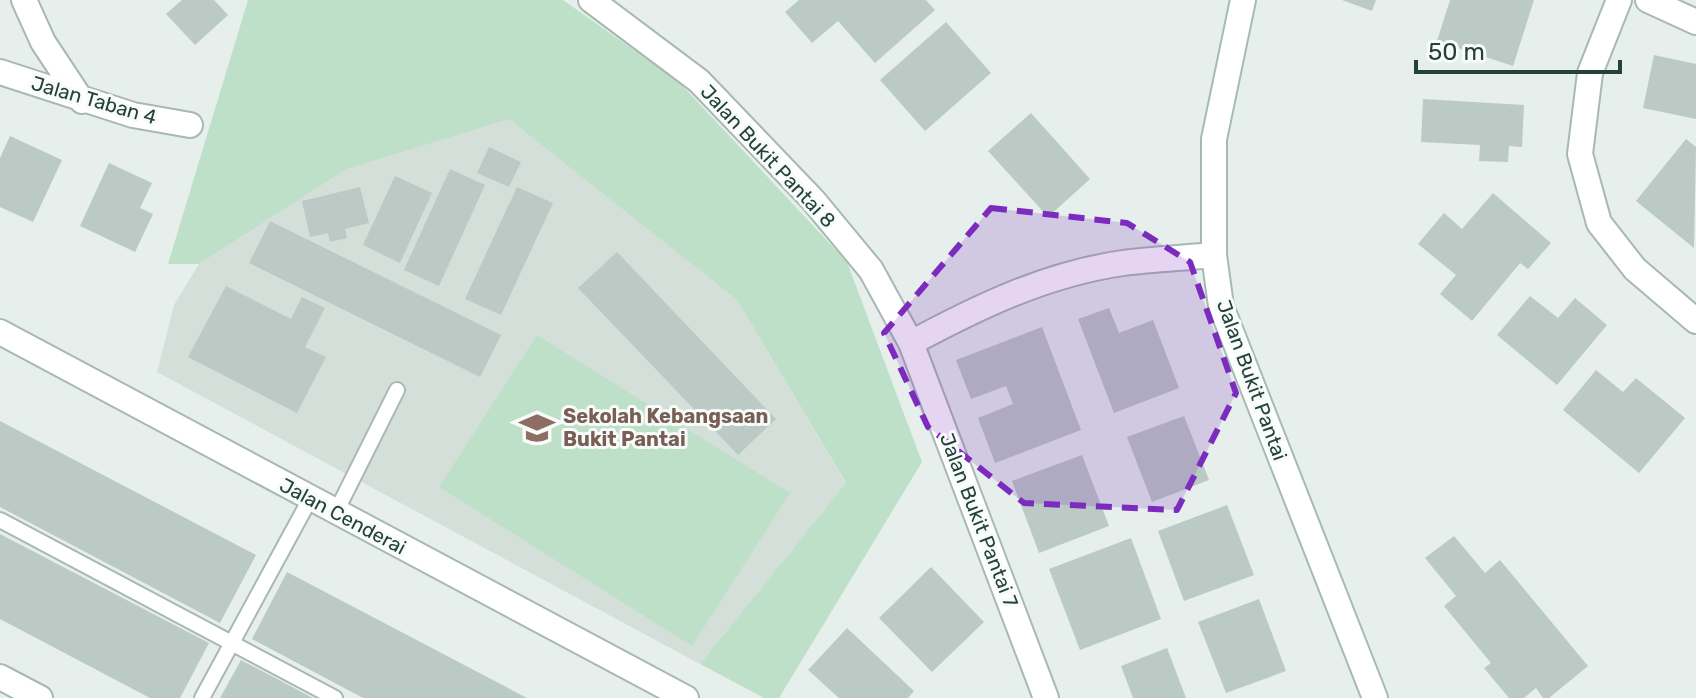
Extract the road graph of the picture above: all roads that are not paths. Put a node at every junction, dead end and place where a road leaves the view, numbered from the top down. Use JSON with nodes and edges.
{"nodes":[{"id":1,"x":24,"y":0,"type":"edge"},
{"id":2,"x":591,"y":0,"type":"edge"},
{"id":3,"x":1243,"y":0,"type":"edge"},
{"id":4,"x":1619,"y":0,"type":"edge"},
{"id":5,"x":1648,"y":0,"type":"edge"},
{"id":6,"x":1696,"y":22,"type":"edge"},
{"id":7,"x":0,"y":72,"type":"edge"},
{"id":8,"x":82,"y":101,"type":"junction"},
{"id":9,"x":190,"y":125,"type":"dead end"},
{"id":10,"x":1214,"y":255,"type":"junction"},
{"id":11,"x":1696,"y":321,"type":"edge"},
{"id":12,"x":0,"y":332,"type":"edge"},
{"id":13,"x":911,"y":343,"type":"junction"},
{"id":14,"x":397,"y":390,"type":"dead end"},
{"id":15,"x":310,"y":499,"type":"junction"},
{"id":16,"x":336,"y":512,"type":"junction"},
{"id":17,"x":0,"y":520,"type":"edge"},
{"id":18,"x":232,"y":644,"type":"junction"},
{"id":19,"x":0,"y":677,"type":"edge"},
{"id":20,"x":674,"y":695,"type":"edge"},
{"id":21,"x":40,"y":698,"type":"edge"},
{"id":22,"x":202,"y":698,"type":"edge"},
{"id":23,"x":335,"y":698,"type":"edge"},
{"id":24,"x":1046,"y":698,"type":"edge"},
{"id":25,"x":1375,"y":698,"type":"edge"}],
"edges":[{"from":1,"to":8,"type":"street"},
{"from":2,"to":13,"type":"street","name":"Jalan Bukit Pantai 8"},
{"from":3,"to":10,"type":"street","name":"Jalan Bukit Pantai"},
{"from":4,"to":11,"type":"street"},
{"from":5,"to":6,"type":"street"},
{"from":7,"to":8,"type":"street","name":"Jalan Taban 4"},
{"from":8,"to":9,"type":"street","name":"Jalan Taban 4"},
{"from":10,"to":13,"type":"street"},
{"from":10,"to":25,"type":"street","name":"Jalan Bukit Pantai"},
{"from":12,"to":15,"type":"street","name":"Jalan Cenderai"},
{"from":13,"to":24,"type":"street","name":"Jalan Bukit Pantai 7"},
{"from":14,"to":16,"type":"lane"},
{"from":15,"to":16,"type":"street","name":"Jalan Cenderai"},
{"from":15,"to":18,"type":"lane"},
{"from":16,"to":20,"type":"street","name":"Jalan Cenderai"},
{"from":17,"to":18,"type":"lane"},
{"from":18,"to":22,"type":"lane"},
{"from":18,"to":23,"type":"lane"},
{"from":19,"to":21,"type":"street"}]}
